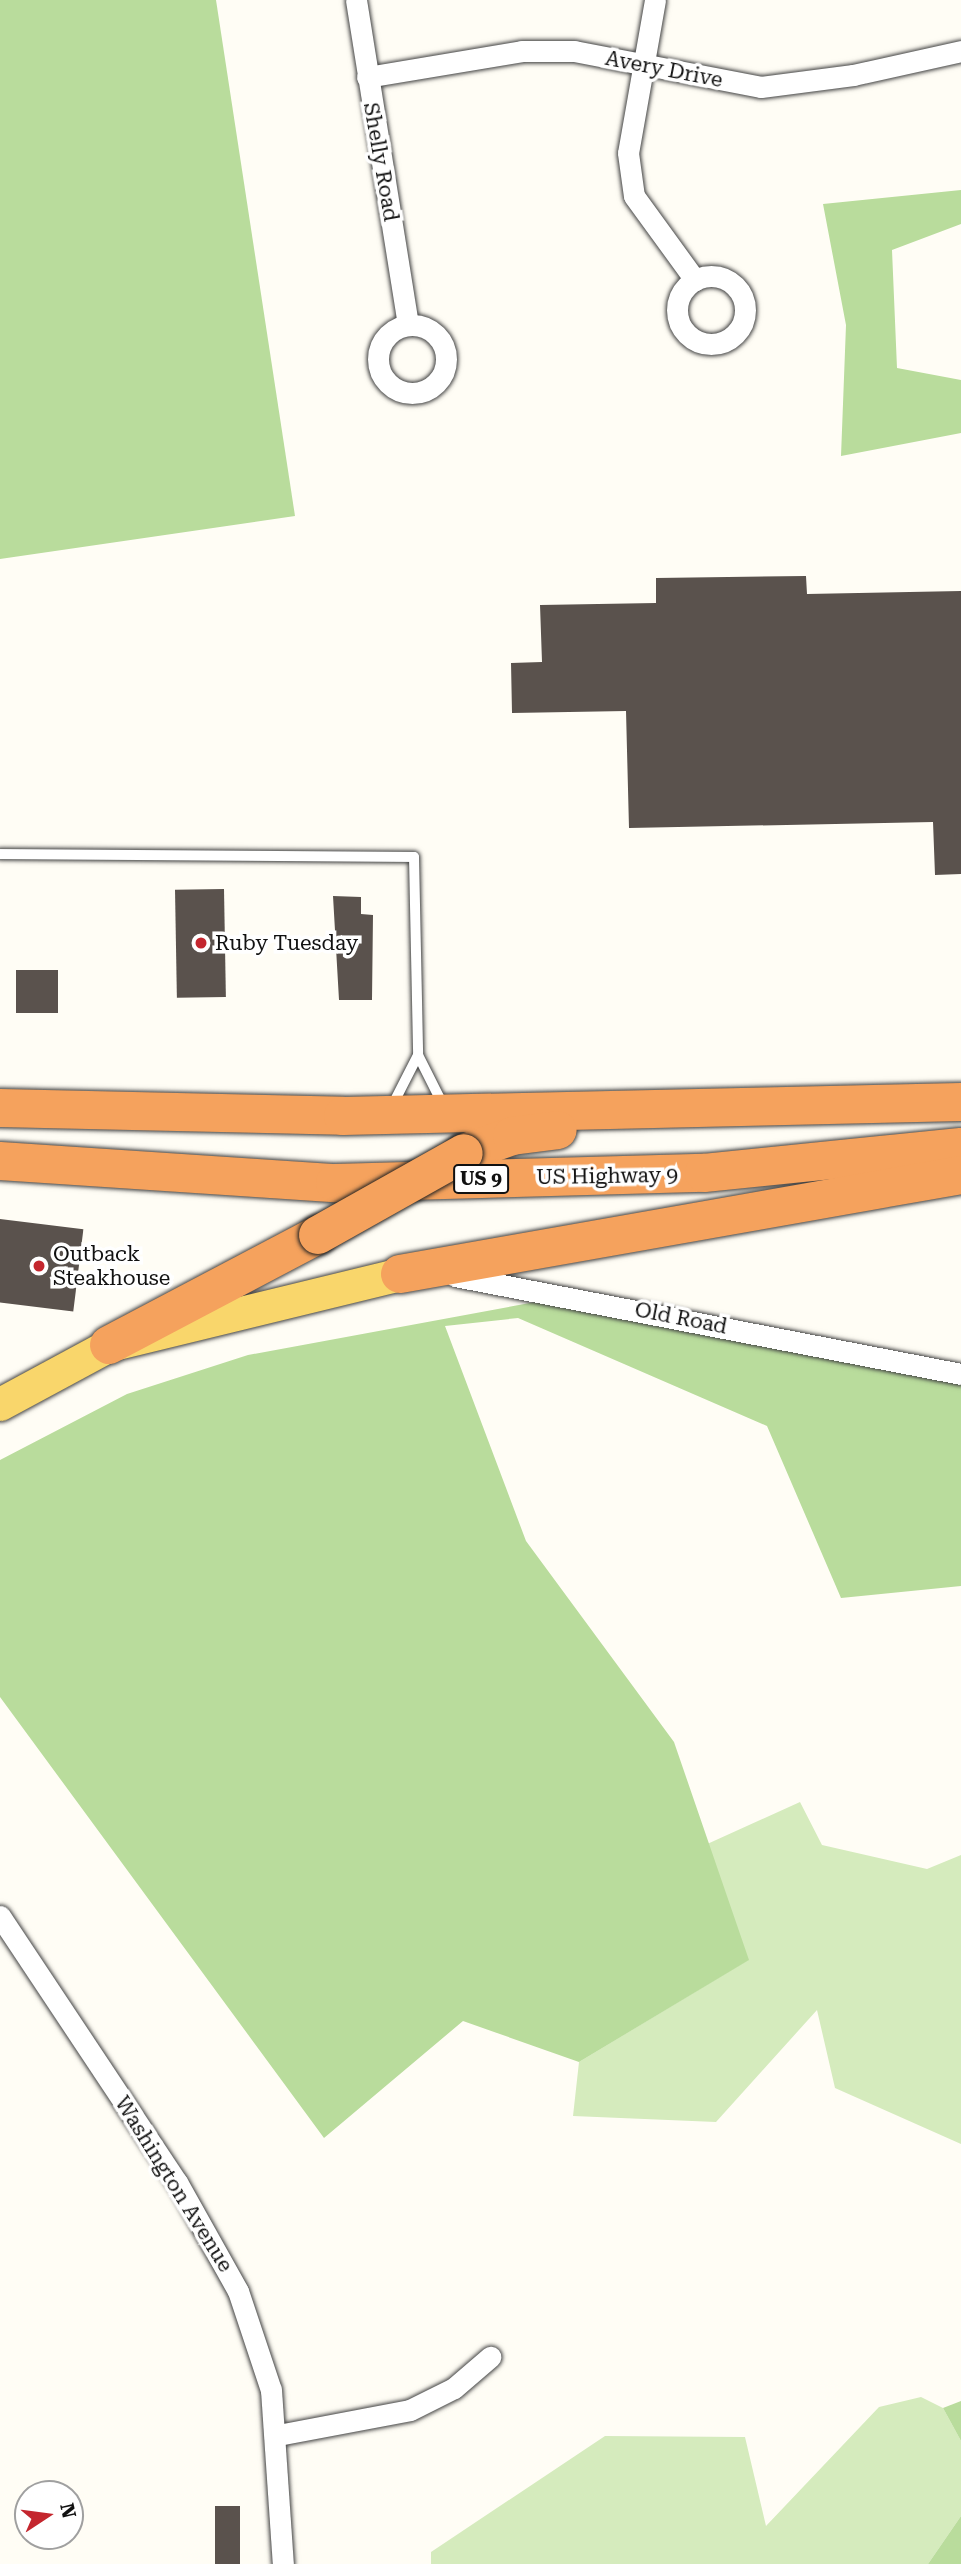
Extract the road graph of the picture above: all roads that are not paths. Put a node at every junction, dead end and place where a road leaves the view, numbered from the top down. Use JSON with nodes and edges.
{"nodes":[{"id":1,"x":356,"y":0,"type":"edge"},
{"id":2,"x":655,"y":0,"type":"edge"},
{"id":3,"x":961,"y":51,"type":"edge"},
{"id":4,"x":643,"y":67,"type":"junction"},
{"id":5,"x":366,"y":77,"type":"junction"},
{"id":6,"x":695,"y":280,"type":"dead end"},
{"id":7,"x":408,"y":324,"type":"dead end"},
{"id":8,"x":0,"y":854,"type":"edge"},
{"id":9,"x":418,"y":1055,"type":"junction"},
{"id":10,"x":961,"y":1102,"type":"edge"},
{"id":11,"x":719,"y":1104,"type":"junction"},
{"id":12,"x":0,"y":1108,"type":"edge"},
{"id":13,"x":447,"y":1113,"type":"junction"},
{"id":14,"x":388,"y":1115,"type":"junction"},
{"id":15,"x":961,"y":1147,"type":"edge"},
{"id":16,"x":0,"y":1161,"type":"edge"},
{"id":17,"x":961,"y":1175,"type":"edge"},
{"id":18,"x":400,"y":1274,"type":"junction"},
{"id":19,"x":109,"y":1345,"type":"junction"},
{"id":20,"x":961,"y":1374,"type":"edge"},
{"id":21,"x":0,"y":1404,"type":"edge"},
{"id":22,"x":0,"y":1916,"type":"edge"},
{"id":23,"x":490,"y":2357,"type":"dead end"},
{"id":24,"x":278,"y":2435,"type":"junction"},
{"id":25,"x":283,"y":2564,"type":"edge"}],
"edges":[{"from":1,"to":5,"type":"street","name":"Shelly Road"},
{"from":2,"to":4,"type":"street"},
{"from":3,"to":4,"type":"street","name":"Avery Drive"},
{"from":4,"to":5,"type":"street","name":"Avery Drive"},
{"from":4,"to":6,"type":"street"},
{"from":5,"to":7,"type":"street","name":"Shelly Road"},
{"from":8,"to":9,"type":"lane"},
{"from":9,"to":13,"type":"lane"},
{"from":9,"to":14,"type":"lane"},
{"from":10,"to":11,"type":"highway"},
{"from":11,"to":13,"type":"highway"},
{"from":11,"to":19,"type":"highway","bridge":true},
{"from":12,"to":14,"type":"highway"},
{"from":13,"to":14,"type":"highway"},
{"from":15,"to":16,"type":"highway","name":"US Highway 9","number":"US 9"},
{"from":17,"to":18,"type":"highway"},
{"from":18,"to":19,"type":"main road"},
{"from":18,"to":20,"type":"street","name":"Old Road"},
{"from":19,"to":21,"type":"main road"},
{"from":22,"to":24,"type":"street","name":"Washington Avenue"},
{"from":23,"to":24,"type":"street"},
{"from":24,"to":25,"type":"street","name":"Washington Avenue"}]}
